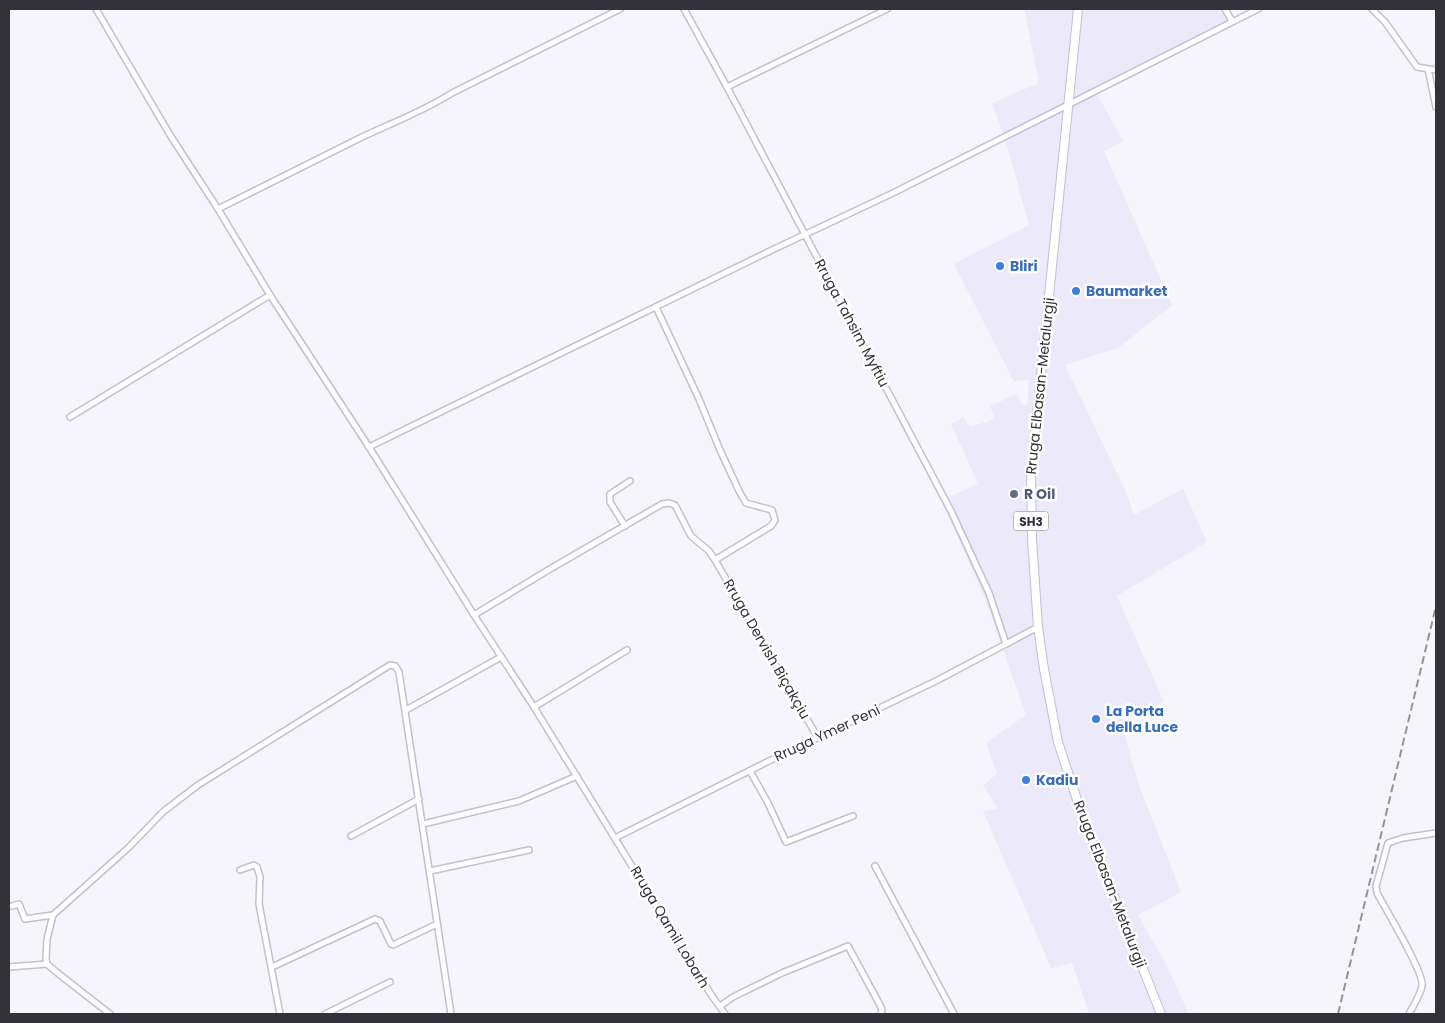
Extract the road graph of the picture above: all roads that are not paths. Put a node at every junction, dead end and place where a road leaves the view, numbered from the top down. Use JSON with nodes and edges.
{"nodes":[{"id":1,"x":96,"y":9,"type":"edge"},
{"id":2,"x":620,"y":9,"type":"edge"},
{"id":3,"x":684,"y":9,"type":"edge"},
{"id":4,"x":887,"y":9,"type":"edge"},
{"id":5,"x":1078,"y":9,"type":"edge"},
{"id":6,"x":1225,"y":9,"type":"edge"},
{"id":7,"x":1258,"y":9,"type":"edge"},
{"id":8,"x":1372,"y":9,"type":"edge"},
{"id":9,"x":1232,"y":21,"type":"junction"},
{"id":10,"x":1428,"y":69,"type":"junction"},
{"id":11,"x":1436,"y":70,"type":"edge"},
{"id":12,"x":727,"y":87,"type":"junction"},
{"id":13,"x":1068,"y":103,"type":"junction"},
{"id":14,"x":1436,"y":107,"type":"edge"},
{"id":15,"x":218,"y":210,"type":"junction"},
{"id":16,"x":805,"y":234,"type":"junction"},
{"id":17,"x":270,"y":295,"type":"junction"},
{"id":18,"x":656,"y":307,"type":"junction"},
{"id":19,"x":70,"y":417,"type":"dead end"},
{"id":20,"x":369,"y":447,"type":"junction"},
{"id":21,"x":630,"y":481,"type":"dead end"},
{"id":22,"x":625,"y":526,"type":"junction"},
{"id":23,"x":716,"y":560,"type":"junction"},
{"id":24,"x":474,"y":615,"type":"junction"},
{"id":25,"x":1038,"y":627,"type":"junction"},
{"id":26,"x":1006,"y":644,"type":"junction"},
{"id":27,"x":627,"y":650,"type":"dead end"},
{"id":28,"x":501,"y":657,"type":"junction"},
{"id":29,"x":534,"y":707,"type":"junction"},
{"id":30,"x":406,"y":710,"type":"junction"},
{"id":31,"x":818,"y":738,"type":"junction"},
{"id":32,"x":750,"y":771,"type":"junction"},
{"id":33,"x":577,"y":776,"type":"junction"},
{"id":34,"x":419,"y":799,"type":"junction"},
{"id":35,"x":853,"y":816,"type":"dead end"},
{"id":36,"x":423,"y":824,"type":"junction"},
{"id":37,"x":1436,"y":833,"type":"edge"},
{"id":38,"x":351,"y":836,"type":"dead end"},
{"id":39,"x":616,"y":838,"type":"junction"},
{"id":40,"x":528,"y":850,"type":"dead end"},
{"id":41,"x":876,"y":866,"type":"dead end"},
{"id":42,"x":240,"y":870,"type":"dead end"},
{"id":43,"x":430,"y":871,"type":"junction"},
{"id":44,"x":12,"y":906,"type":"dead end"},
{"id":45,"x":53,"y":916,"type":"junction"},
{"id":46,"x":437,"y":924,"type":"junction"},
{"id":47,"x":48,"y":964,"type":"junction"},
{"id":48,"x":9,"y":967,"type":"edge"},
{"id":49,"x":272,"y":967,"type":"junction"},
{"id":50,"x":390,"y":982,"type":"dead end"},
{"id":51,"x":720,"y":1006,"type":"junction"},
{"id":52,"x":110,"y":1014,"type":"edge"},
{"id":53,"x":280,"y":1014,"type":"edge"},
{"id":54,"x":325,"y":1014,"type":"edge"},
{"id":55,"x":451,"y":1014,"type":"edge"},
{"id":56,"x":726,"y":1014,"type":"edge"},
{"id":57,"x":881,"y":1014,"type":"edge"},
{"id":58,"x":954,"y":1014,"type":"edge"},
{"id":59,"x":1161,"y":1014,"type":"edge"},
{"id":60,"x":1409,"y":1014,"type":"edge"}],
"edges":[{"from":1,"to":15,"type":"street","name":"Rruga Qamil Lobarh"},
{"from":2,"to":15,"type":"street"},
{"from":3,"to":12,"type":"street","name":"Rruga Tahsim Myftiu"},
{"from":4,"to":12,"type":"street"},
{"from":5,"to":13,"type":"main road","name":"Rruga Elbasan-Metalurgji","number":"SH3"},
{"from":6,"to":9,"type":"street"},
{"from":7,"to":9,"type":"street"},
{"from":8,"to":10,"type":"street"},
{"from":9,"to":13,"type":"street"},
{"from":10,"to":11,"type":"street"},
{"from":10,"to":14,"type":"street"},
{"from":12,"to":16,"type":"street","name":"Rruga Tahsim Myftiu"},
{"from":13,"to":16,"type":"street"},
{"from":13,"to":25,"type":"main road","name":"Rruga Elbasan-Metalurgji","number":"SH3"},
{"from":15,"to":17,"type":"street","name":"Rruga Qamil Lobarh"},
{"from":16,"to":18,"type":"street"},
{"from":16,"to":26,"type":"street","name":"Rruga Tahsim Myftiu"},
{"from":17,"to":19,"type":"street"},
{"from":17,"to":20,"type":"street","name":"Rruga Qamil Lobarh"},
{"from":18,"to":20,"type":"street"},
{"from":18,"to":23,"type":"street"},
{"from":20,"to":24,"type":"street","name":"Rruga Qamil Lobarh"},
{"from":21,"to":22,"type":"street"},
{"from":22,"to":23,"type":"street","name":"Rruga Dervish Biçakçiu"},
{"from":22,"to":24,"type":"street"},
{"from":23,"to":31,"type":"street","name":"Rruga Dervish Biçakçiu"},
{"from":24,"to":28,"type":"street","name":"Rruga Qamil Lobarh"},
{"from":25,"to":26,"type":"street","name":"Rruga Ymer Peni"},
{"from":25,"to":59,"type":"main road","name":"Rruga Elbasan-Metalurgji","number":"SH3"},
{"from":26,"to":31,"type":"street","name":"Rruga Ymer Peni"},
{"from":27,"to":29,"type":"street"},
{"from":28,"to":29,"type":"street","name":"Rruga Qamil Lobarh"},
{"from":28,"to":30,"type":"street"},
{"from":29,"to":33,"type":"street","name":"Rruga Qamil Lobarh"},
{"from":30,"to":34,"type":"street"},
{"from":30,"to":45,"type":"street"},
{"from":31,"to":32,"type":"street","name":"Rruga Ymer Peni"},
{"from":32,"to":35,"type":"street"},
{"from":32,"to":39,"type":"street","name":"Rruga Ymer Peni"},
{"from":33,"to":36,"type":"street"},
{"from":33,"to":39,"type":"street","name":"Rruga Qamil Lobarh"},
{"from":34,"to":36,"type":"street"},
{"from":34,"to":38,"type":"street"},
{"from":36,"to":43,"type":"street"},
{"from":37,"to":60,"type":"street"},
{"from":39,"to":51,"type":"street","name":"Rruga Qamil Lobarh"},
{"from":40,"to":43,"type":"street"},
{"from":41,"to":58,"type":"street"},
{"from":42,"to":49,"type":"street"},
{"from":43,"to":46,"type":"street"},
{"from":44,"to":45,"type":"street"},
{"from":45,"to":47,"type":"street"},
{"from":46,"to":49,"type":"street"},
{"from":46,"to":55,"type":"street"},
{"from":47,"to":48,"type":"street"},
{"from":47,"to":52,"type":"street"},
{"from":49,"to":53,"type":"street"},
{"from":50,"to":54,"type":"street"},
{"from":51,"to":56,"type":"street","name":"Rruga Qamil Lobarh"},
{"from":51,"to":57,"type":"street"}]}
